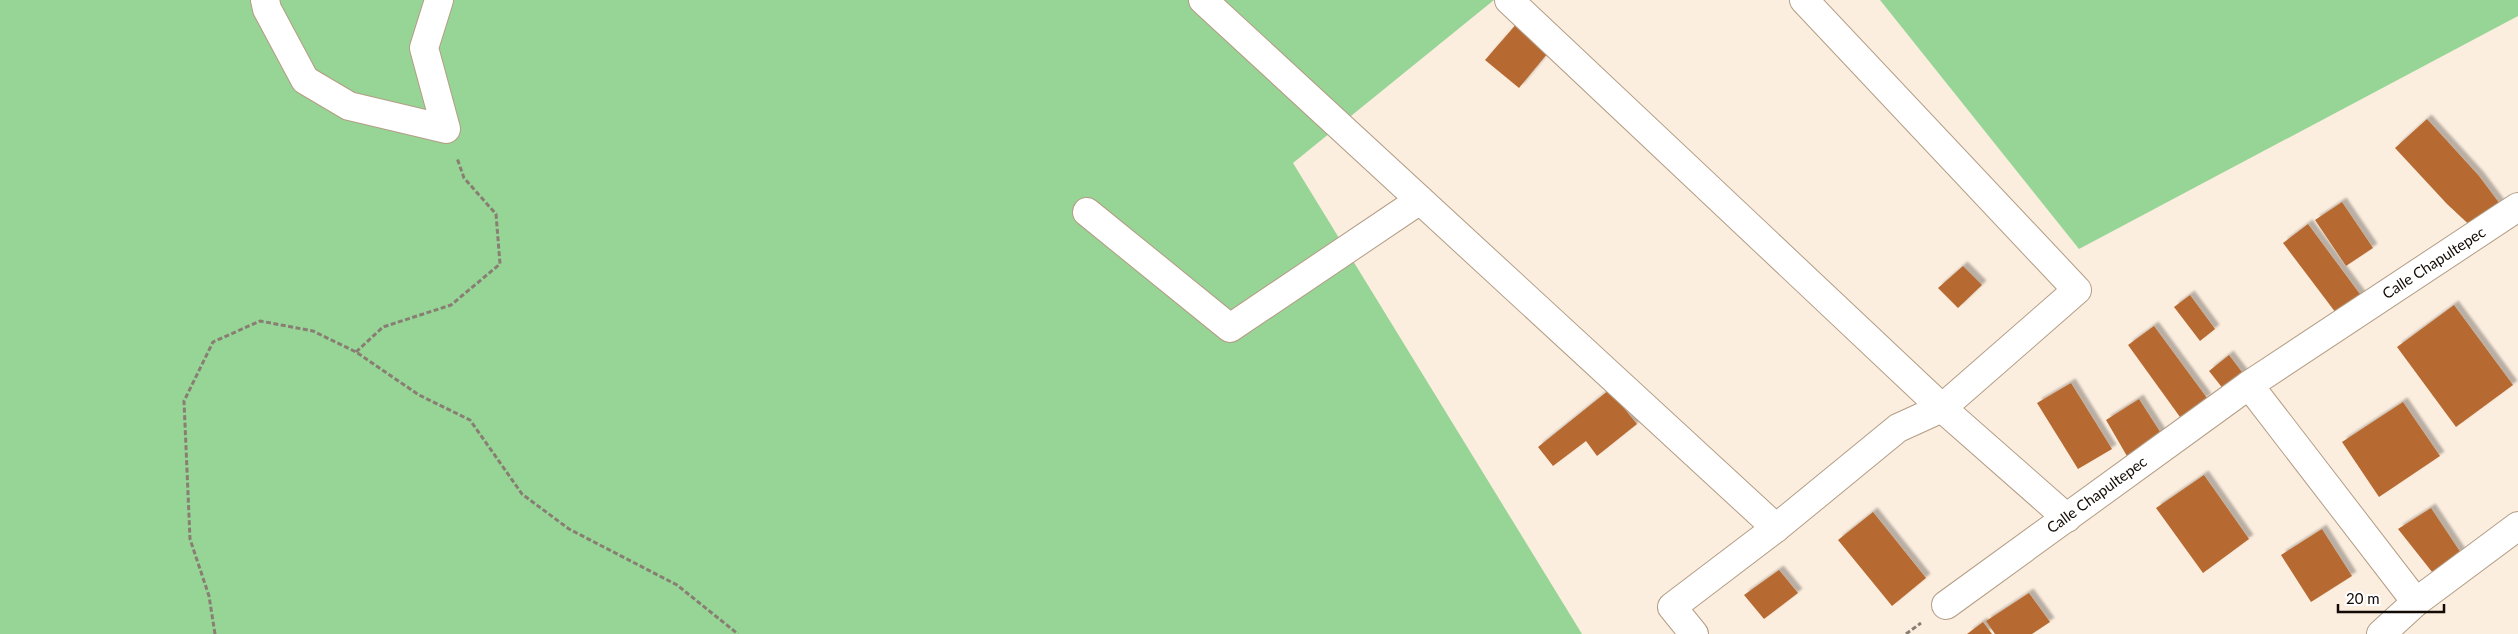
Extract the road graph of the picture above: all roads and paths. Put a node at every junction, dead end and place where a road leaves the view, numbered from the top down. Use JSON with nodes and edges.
{"nodes":[{"id":1,"x":265,"y":0,"type":"edge"},
{"id":2,"x":439,"y":0,"type":"edge"},
{"id":3,"x":1203,"y":0,"type":"edge"},
{"id":4,"x":1509,"y":0,"type":"edge"},
{"id":5,"x":1804,"y":0,"type":"edge"},
{"id":6,"x":446,"y":129,"type":"junction"},
{"id":7,"x":1420,"y":200,"type":"junction"},
{"id":8,"x":2518,"y":208,"type":"edge"},
{"id":9,"x":1087,"y":212,"type":"dead end"},
{"id":10,"x":356,"y":352,"type":"junction"},
{"id":11,"x":2249,"y":385,"type":"junction"},
{"id":12,"x":1942,"y":408,"type":"junction"},
{"id":13,"x":2067,"y":518,"type":"junction"},
{"id":14,"x":2518,"y":526,"type":"edge"},
{"id":15,"x":1776,"y":528,"type":"junction"},
{"id":16,"x":2416,"y":602,"type":"junction"},
{"id":17,"x":1946,"y":605,"type":"dead end"},
{"id":18,"x":215,"y":634,"type":"edge"},
{"id":19,"x":738,"y":634,"type":"edge"},
{"id":20,"x":1694,"y":634,"type":"edge"},
{"id":21,"x":2382,"y":634,"type":"edge"}],
"edges":[{"from":1,"to":6,"type":"street"},
{"from":2,"to":6,"type":"street"},
{"from":3,"to":7,"type":"street"},
{"from":4,"to":12,"type":"street"},
{"from":5,"to":12,"type":"street"},
{"from":6,"to":10,"type":"path"},
{"from":7,"to":9,"type":"street"},
{"from":7,"to":15,"type":"street"},
{"from":8,"to":11,"type":"street","name":"Calle Chapultepec"},
{"from":10,"to":18,"type":"path"},
{"from":10,"to":19,"type":"path"},
{"from":11,"to":13,"type":"street","name":"Calle Chapultepec"},
{"from":11,"to":16,"type":"street"},
{"from":12,"to":13,"type":"street"},
{"from":12,"to":15,"type":"street"},
{"from":13,"to":17,"type":"street","name":"Calle Chapultepec"},
{"from":14,"to":16,"type":"street"},
{"from":15,"to":20,"type":"street"},
{"from":16,"to":21,"type":"street"}]}
